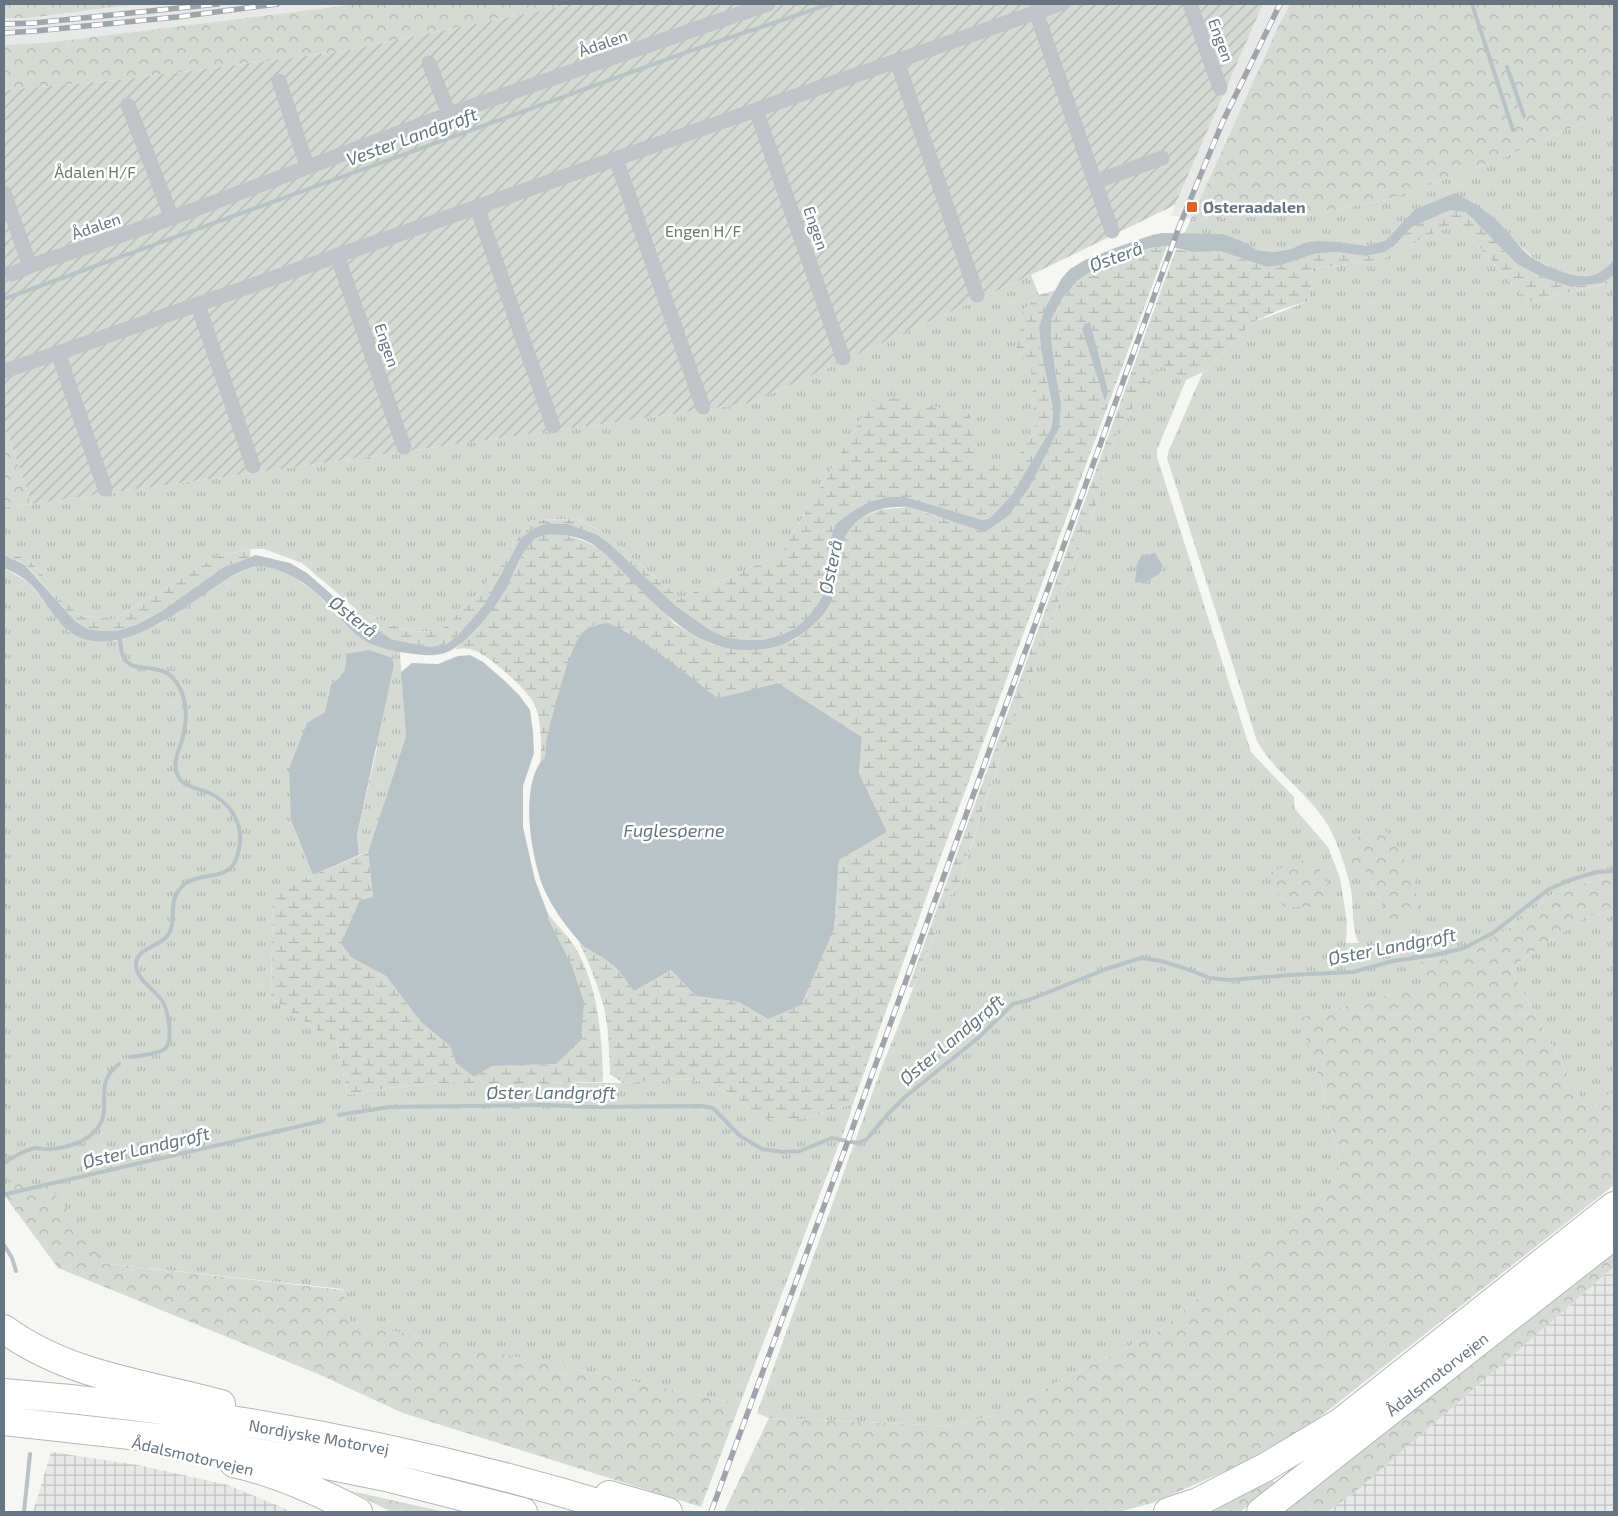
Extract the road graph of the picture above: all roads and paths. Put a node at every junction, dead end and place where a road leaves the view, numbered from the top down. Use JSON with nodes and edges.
{"nodes":[{"id":1,"x":768,"y":4,"type":"edge"},
{"id":2,"x":1060,"y":4,"type":"edge"},
{"id":3,"x":1190,"y":4,"type":"edge"},
{"id":4,"x":1030,"y":10,"type":"edge"},
{"id":5,"x":896,"y":61,"type":"junction"},
{"id":6,"x":428,"y":63,"type":"dead end"},
{"id":7,"x":279,"y":81,"type":"dead end"},
{"id":8,"x":1220,"y":88,"type":"dead end"},
{"id":9,"x":128,"y":105,"type":"dead end"},
{"id":10,"x":756,"y":110,"type":"junction"},
{"id":11,"x":449,"y":114,"type":"junction"},
{"id":12,"x":1162,"y":158,"type":"dead end"},
{"id":13,"x":616,"y":159,"type":"junction"},
{"id":14,"x":307,"y":166,"type":"junction"},
{"id":15,"x":1095,"y":182,"type":"junction"},
{"id":16,"x":4,"y":194,"type":"edge"},
{"id":17,"x":477,"y":207,"type":"junction"},
{"id":18,"x":172,"y":218,"type":"junction"},
{"id":19,"x":1112,"y":231,"type":"dead end"},
{"id":20,"x":337,"y":255,"type":"junction"},
{"id":21,"x":30,"y":266,"type":"junction"},
{"id":22,"x":12,"y":274,"type":"dead end"},
{"id":23,"x":977,"y":295,"type":"dead end"},
{"id":24,"x":198,"y":305,"type":"junction"},
{"id":25,"x":58,"y":353,"type":"junction"},
{"id":26,"x":843,"y":358,"type":"dead end"},
{"id":27,"x":4,"y":371,"type":"edge"},
{"id":28,"x":703,"y":407,"type":"dead end"},
{"id":29,"x":553,"y":426,"type":"dead end"},
{"id":30,"x":404,"y":447,"type":"dead end"},
{"id":31,"x":254,"y":466,"type":"dead end"},
{"id":32,"x":105,"y":489,"type":"dead end"},
{"id":33,"x":1614,"y":1206,"type":"edge"},
{"id":34,"x":1614,"y":1236,"type":"edge"},
{"id":35,"x":4,"y":1329,"type":"edge"},
{"id":36,"x":4,"y":1393,"type":"edge"},
{"id":37,"x":12,"y":1422,"type":"edge"},
{"id":38,"x":398,"y":1451,"type":"junction"},
{"id":39,"x":358,"y":1512,"type":"edge"},
{"id":40,"x":523,"y":1512,"type":"edge"},
{"id":41,"x":628,"y":1512,"type":"edge"},
{"id":42,"x":668,"y":1512,"type":"edge"},
{"id":43,"x":1168,"y":1512,"type":"edge"},
{"id":44,"x":1261,"y":1512,"type":"edge"}],
"edges":[{"from":1,"to":11,"type":"street","name":"Ådalen"},
{"from":2,"to":4,"type":"street"},
{"from":3,"to":8,"type":"street","name":"Engen"},
{"from":4,"to":5,"type":"street"},
{"from":4,"to":15,"type":"street"},
{"from":5,"to":10,"type":"street"},
{"from":5,"to":23,"type":"street"},
{"from":6,"to":11,"type":"street"},
{"from":7,"to":14,"type":"street"},
{"from":9,"to":18,"type":"street"},
{"from":10,"to":13,"type":"street"},
{"from":10,"to":26,"type":"street","name":"Engen"},
{"from":11,"to":14,"type":"street","name":"Ådalen"},
{"from":12,"to":15,"type":"street"},
{"from":13,"to":17,"type":"street"},
{"from":13,"to":28,"type":"street"},
{"from":14,"to":18,"type":"street","name":"Ådalen"},
{"from":15,"to":19,"type":"street"},
{"from":16,"to":21,"type":"street"},
{"from":17,"to":20,"type":"street"},
{"from":17,"to":29,"type":"street"},
{"from":18,"to":21,"type":"street","name":"Ådalen"},
{"from":20,"to":24,"type":"street"},
{"from":20,"to":30,"type":"street","name":"Engen"},
{"from":21,"to":22,"type":"street","name":"Ådalen"},
{"from":24,"to":25,"type":"street"},
{"from":24,"to":31,"type":"street"},
{"from":25,"to":27,"type":"street"},
{"from":25,"to":32,"type":"street"},
{"from":33,"to":43,"type":"highway","name":"Ådalsmotorvejen"},
{"from":34,"to":44,"type":"highway","name":"Ådalsmotorvejen"},
{"from":35,"to":38,"type":"highway"},
{"from":36,"to":38,"type":"highway","name":"Nordjyske Motorvej"},
{"from":37,"to":39,"type":"highway","name":"Ådalsmotorvejen"},
{"from":37,"to":40,"type":"highway","name":"Nordjyske Motorvej"},
{"from":38,"to":41,"type":"highway","name":"Nordjyske Motorvej"},
{"from":38,"to":42,"type":"highway"}]}
